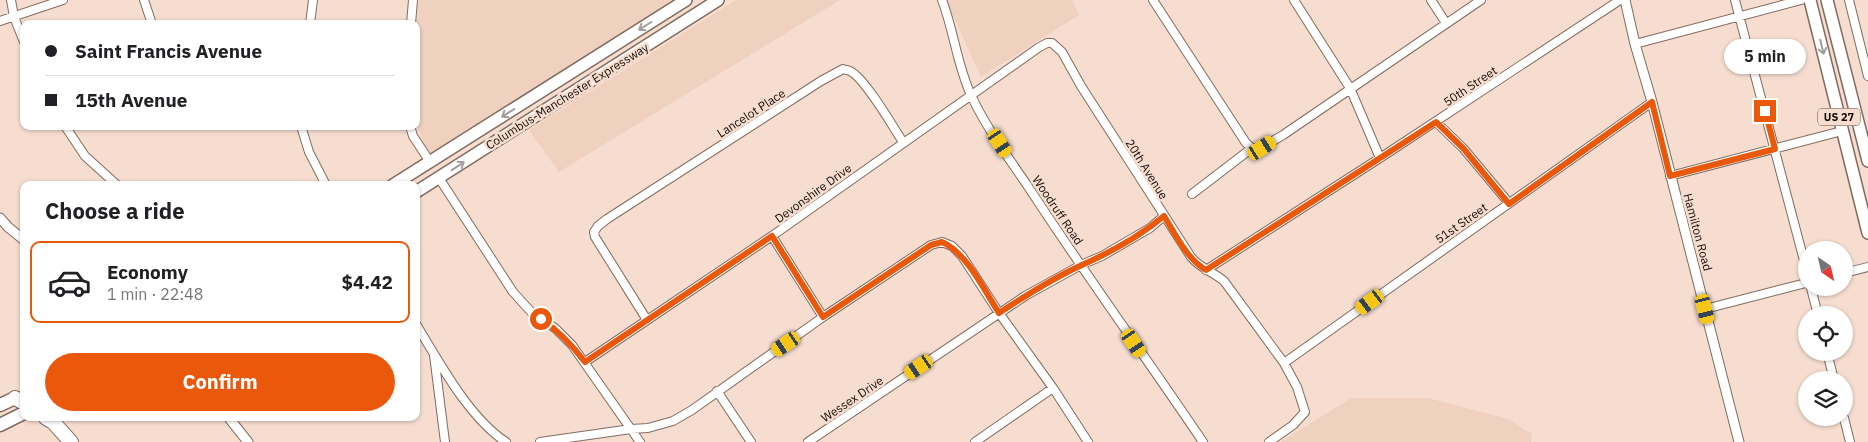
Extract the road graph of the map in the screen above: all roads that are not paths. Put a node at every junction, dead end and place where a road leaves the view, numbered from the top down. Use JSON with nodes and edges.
{"nodes":[{"id":1,"x":11,"y":0,"type":"edge"},
{"id":2,"x":63,"y":0,"type":"edge"},
{"id":3,"x":144,"y":0,"type":"edge"},
{"id":4,"x":313,"y":0,"type":"edge"},
{"id":5,"x":413,"y":0,"type":"edge"},
{"id":6,"x":686,"y":0,"type":"edge"},
{"id":7,"x":705,"y":0,"type":"edge"},
{"id":8,"x":718,"y":0,"type":"edge"},
{"id":9,"x":942,"y":0,"type":"edge"},
{"id":10,"x":1153,"y":0,"type":"edge"},
{"id":11,"x":1294,"y":0,"type":"edge"},
{"id":12,"x":1431,"y":0,"type":"edge"},
{"id":13,"x":1481,"y":0,"type":"edge"},
{"id":14,"x":1620,"y":0,"type":"edge"},
{"id":15,"x":1625,"y":0,"type":"edge"},
{"id":16,"x":1736,"y":0,"type":"edge"},
{"id":17,"x":1801,"y":0,"type":"edge"},
{"id":18,"x":1810,"y":0,"type":"edge"},
{"id":19,"x":1827,"y":0,"type":"edge"},
{"id":20,"x":1849,"y":0,"type":"edge"},
{"id":21,"x":14,"y":17,"type":"junction"},
{"id":22,"x":1740,"y":17,"type":"junction"},
{"id":23,"x":151,"y":20,"type":"edge"},
{"id":24,"x":310,"y":20,"type":"edge"},
{"id":25,"x":411,"y":20,"type":"edge"},
{"id":26,"x":0,"y":21,"type":"edge"},
{"id":27,"x":1446,"y":23,"type":"junction"},
{"id":28,"x":20,"y":32,"type":"edge"},
{"id":29,"x":658,"y":39,"type":"junction"},
{"id":30,"x":1052,"y":43,"type":"joint"},
{"id":31,"x":1635,"y":44,"type":"junction"},
{"id":32,"x":1868,"y":76,"type":"edge"},
{"id":33,"x":1350,"y":88,"type":"junction"},
{"id":34,"x":971,"y":94,"type":"junction"},
{"id":35,"x":1652,"y":102,"type":"junction"},
{"id":36,"x":1436,"y":122,"type":"junction"},
{"id":37,"x":1864,"y":126,"type":"edge"},
{"id":38,"x":68,"y":130,"type":"edge"},
{"id":39,"x":302,"y":130,"type":"edge"},
{"id":40,"x":411,"y":130,"type":"edge"},
{"id":41,"x":1842,"y":131,"type":"junction"},
{"id":42,"x":903,"y":142,"type":"junction"},
{"id":43,"x":1252,"y":148,"type":"junction"},
{"id":44,"x":1775,"y":149,"type":"junction"},
{"id":45,"x":1380,"y":158,"type":"junction"},
{"id":46,"x":1868,"y":161,"type":"edge"},
{"id":47,"x":430,"y":162,"type":"junction"},
{"id":48,"x":1670,"y":176,"type":"junction"},
{"id":49,"x":438,"y":178,"type":"junction"},
{"id":50,"x":113,"y":181,"type":"edge"},
{"id":51,"x":324,"y":181,"type":"edge"},
{"id":52,"x":399,"y":181,"type":"edge"},
{"id":53,"x":420,"y":189,"type":"edge"},
{"id":54,"x":1192,"y":194,"type":"dead end"},
{"id":55,"x":1509,"y":204,"type":"junction"},
{"id":56,"x":1164,"y":216,"type":"junction"},
{"id":57,"x":0,"y":218,"type":"edge"},
{"id":58,"x":1868,"y":233,"type":"edge"},
{"id":59,"x":772,"y":236,"type":"junction"},
{"id":60,"x":20,"y":237,"type":"edge"},
{"id":61,"x":1799,"y":241,"type":"edge"},
{"id":62,"x":1081,"y":265,"type":"junction"},
{"id":63,"x":1868,"y":267,"type":"edge"},
{"id":64,"x":1206,"y":270,"type":"junction"},
{"id":65,"x":1853,"y":271,"type":"edge"},
{"id":66,"x":1798,"y":285,"type":"edge"},
{"id":67,"x":1705,"y":309,"type":"junction"},
{"id":68,"x":999,"y":313,"type":"junction"},
{"id":69,"x":823,"y":317,"type":"junction"},
{"id":70,"x":648,"y":320,"type":"junction"},
{"id":71,"x":420,"y":330,"type":"edge"},
{"id":72,"x":434,"y":353,"type":"junction"},
{"id":73,"x":585,"y":362,"type":"junction"},
{"id":74,"x":1284,"y":363,"type":"junction"},
{"id":75,"x":1053,"y":388,"type":"junction"},
{"id":76,"x":717,"y":391,"type":"junction"},
{"id":77,"x":20,"y":398,"type":"edge"},
{"id":78,"x":0,"y":405,"type":"edge"},
{"id":79,"x":20,"y":415,"type":"edge"},
{"id":80,"x":51,"y":421,"type":"edge"},
{"id":81,"x":67,"y":421,"type":"edge"},
{"id":82,"x":231,"y":421,"type":"edge"},
{"id":83,"x":0,"y":425,"type":"edge"},
{"id":84,"x":1846,"y":426,"type":"edge"},
{"id":85,"x":631,"y":429,"type":"junction"},
{"id":86,"x":70,"y":440,"type":"edge"},
{"id":87,"x":1087,"y":441,"type":"edge"},
{"id":88,"x":248,"y":442,"type":"edge"},
{"id":89,"x":445,"y":442,"type":"edge"},
{"id":90,"x":506,"y":442,"type":"edge"},
{"id":91,"x":540,"y":442,"type":"edge"},
{"id":92,"x":640,"y":442,"type":"edge"},
{"id":93,"x":751,"y":442,"type":"edge"},
{"id":94,"x":808,"y":442,"type":"edge"},
{"id":95,"x":975,"y":442,"type":"edge"},
{"id":96,"x":1203,"y":442,"type":"edge"},
{"id":97,"x":1269,"y":442,"type":"edge"},
{"id":98,"x":1739,"y":442,"type":"edge"},
{"id":99,"x":1850,"y":442,"type":"edge"}],
"edges":[{"from":1,"to":21,"type":"street"},
{"from":2,"to":21,"type":"street"},
{"from":3,"to":23,"type":"street"},
{"from":4,"to":24,"type":"street"},
{"from":5,"to":25,"type":"street"},
{"from":6,"to":47,"type":"main road","name":"Columbus-Manchester Expressway","one_way":true},
{"from":7,"to":29,"type":"main road"},
{"from":8,"to":29,"type":"main road","name":"Columbus-Manchester Expressway"},
{"from":9,"to":34,"type":"street","name":"Woodruff Road"},
{"from":10,"to":43,"type":"street"},
{"from":11,"to":33,"type":"street"},
{"from":12,"to":27,"type":"street"},
{"from":13,"to":27,"type":"street"},
{"from":14,"to":36,"type":"street","name":"50th Street"},
{"from":15,"to":31,"type":"street","name":"Hamilton Road"},
{"from":16,"to":22,"type":"street"},
{"from":17,"to":22,"type":"street"},
{"from":18,"to":41,"type":"main road","number":"US 27","one_way":true},
{"from":19,"to":37,"type":"main road","number":"US 27"},
{"from":20,"to":32,"type":"street"},
{"from":21,"to":26,"type":"street"},
{"from":21,"to":28,"type":"street"},
{"from":22,"to":31,"type":"street"},
{"from":22,"to":44,"type":"street"},
{"from":27,"to":33,"type":"street"},
{"from":49,"to":29,"type":"main road","name":"Columbus-Manchester Expressway","one_way":true},
{"from":30,"to":34,"type":"street","name":"Devonshire Drive"},
{"from":30,"to":56,"type":"street","name":"20th Avenue"},
{"from":31,"to":35,"type":"street","name":"Hamilton Road"},
{"from":33,"to":43,"type":"street"},
{"from":33,"to":45,"type":"street"},
{"from":34,"to":42,"type":"street","name":"Devonshire Drive"},
{"from":34,"to":62,"type":"street","name":"Woodruff Road"},
{"from":35,"to":48,"type":"street","name":"Hamilton Road"},
{"from":35,"to":55,"type":"street","name":"51st Street"},
{"from":36,"to":45,"type":"street","name":"50th Street"},
{"from":36,"to":55,"type":"street"},
{"from":37,"to":46,"type":"main road","number":"US 27"},
{"from":38,"to":50,"type":"street"},
{"from":39,"to":51,"type":"street"},
{"from":40,"to":47,"type":"street"},
{"from":41,"to":44,"type":"street"},
{"from":41,"to":58,"type":"main road","number":"US 27"},
{"from":42,"to":59,"type":"street","name":"Devonshire Drive"},
{"from":42,"to":70,"type":"street","name":"Lancelot Place"},
{"from":43,"to":54,"type":"street"},
{"from":44,"to":48,"type":"street"},
{"from":44,"to":61,"type":"street"},
{"from":45,"to":64,"type":"street","name":"50th Street"},
{"from":47,"to":52,"type":"main road","name":"Columbus-Manchester Expressway"},
{"from":48,"to":67,"type":"street","name":"Hamilton Road"},
{"from":49,"to":53,"type":"main road","name":"Columbus-Manchester Expressway"},
{"from":49,"to":73,"type":"street"},
{"from":55,"to":74,"type":"street","name":"51st Street"},
{"from":56,"to":62,"type":"street","name":"Wessex Drive"},
{"from":56,"to":64,"type":"street","name":"20th Avenue"},
{"from":57,"to":60,"type":"street"},
{"from":59,"to":69,"type":"street"},
{"from":59,"to":70,"type":"street","name":"Devonshire Drive"},
{"from":62,"to":68,"type":"street","name":"Wessex Drive"},
{"from":62,"to":96,"type":"street","name":"Woodruff Road"},
{"from":63,"to":65,"type":"street"},
{"from":64,"to":74,"type":"street","name":"20th Avenue"},
{"from":66,"to":67,"type":"street"},
{"from":67,"to":98,"type":"street","name":"Hamilton Road"},
{"from":68,"to":69,"type":"street"},
{"from":68,"to":75,"type":"street"},
{"from":68,"to":94,"type":"street","name":"Wessex Drive"},
{"from":69,"to":76,"type":"street"},
{"from":70,"to":73,"type":"street","name":"Devonshire Drive"},
{"from":71,"to":72,"type":"street"},
{"from":72,"to":89,"type":"street"},
{"from":72,"to":90,"type":"street"},
{"from":73,"to":85,"type":"street"},
{"from":74,"to":97,"type":"street","name":"20th Avenue"},
{"from":75,"to":87,"type":"street"},
{"from":75,"to":95,"type":"street"},
{"from":76,"to":85,"type":"street"},
{"from":76,"to":93,"type":"street"},
{"from":77,"to":78,"type":"highway"},
{"from":79,"to":83,"type":"highway"},
{"from":80,"to":86,"type":"highway"},
{"from":81,"to":86,"type":"highway"},
{"from":82,"to":88,"type":"street"},
{"from":84,"to":99,"type":"street"},
{"from":85,"to":91,"type":"street"},
{"from":85,"to":92,"type":"street"}]}
